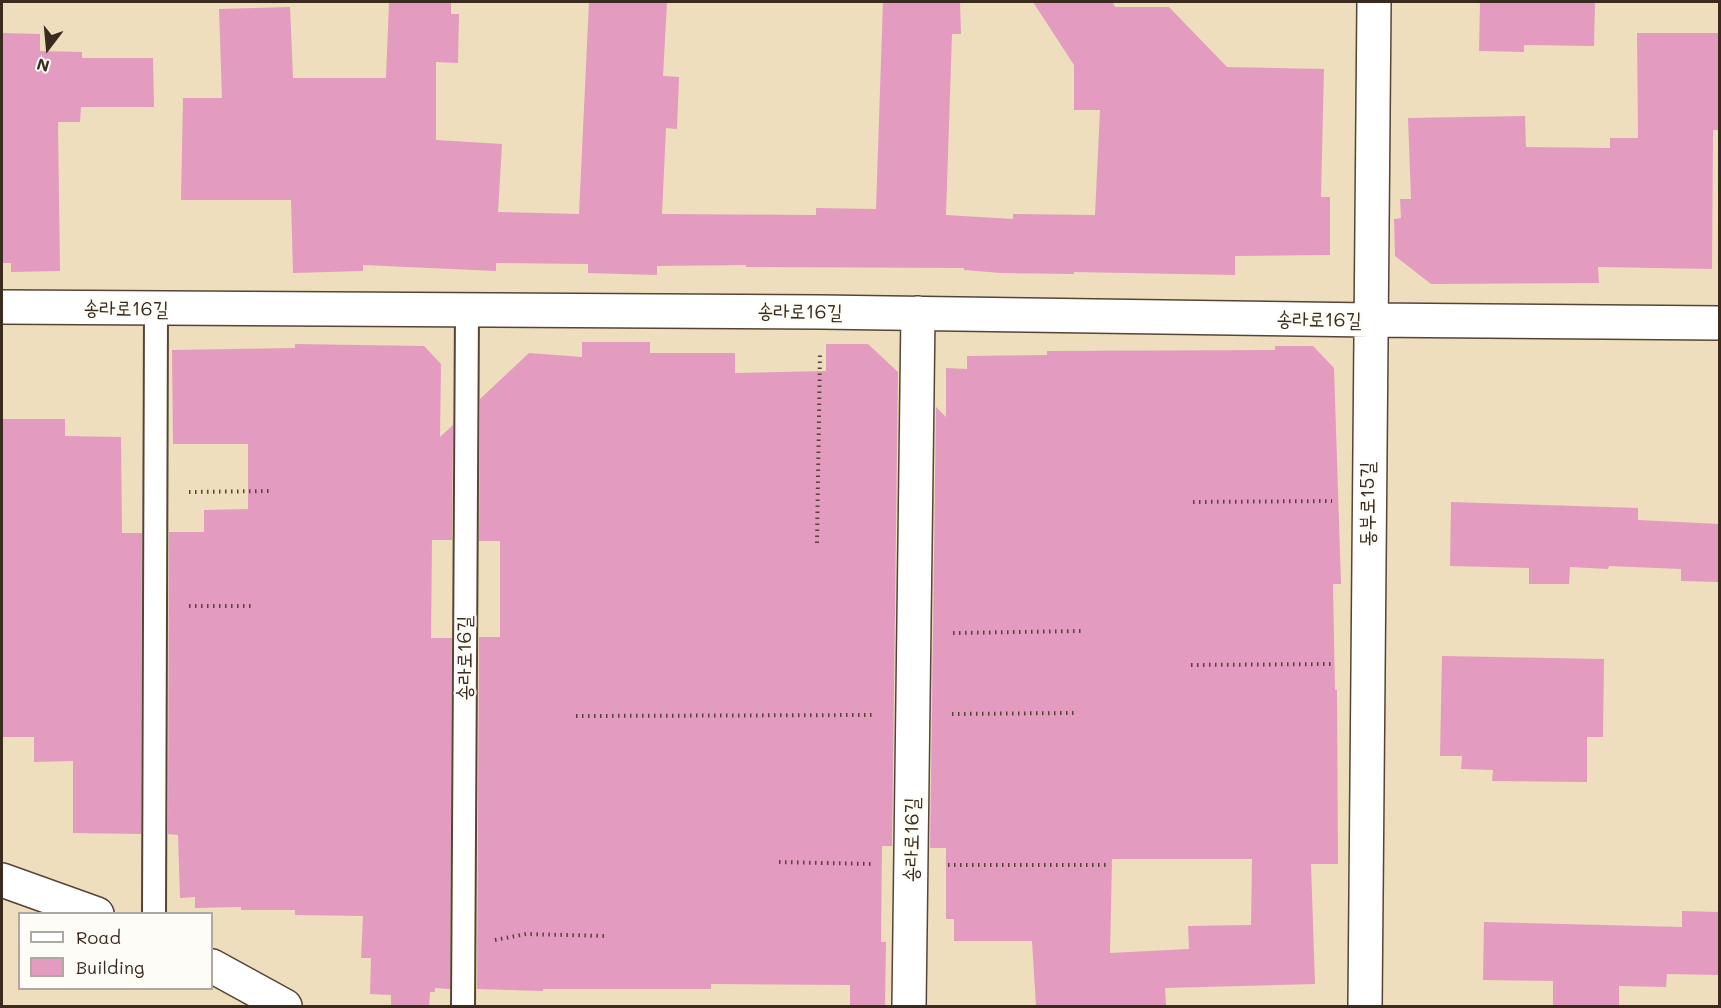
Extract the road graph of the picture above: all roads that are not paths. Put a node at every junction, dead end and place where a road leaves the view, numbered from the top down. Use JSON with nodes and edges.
{"nodes":[{"id":1,"x":1374,"y":2,"type":"edge"},
{"id":2,"x":2,"y":307,"type":"edge"},
{"id":3,"x":156,"y":309,"type":"junction"},
{"id":4,"x":467,"y":310,"type":"junction"},
{"id":5,"x":918,"y":314,"type":"junction"},
{"id":6,"x":1370,"y":320,"type":"junction"},
{"id":7,"x":1719,"y":323,"type":"edge"},
{"id":8,"x":2,"y":880,"type":"edge"},
{"id":9,"x":91,"y":912,"type":"edge"},
{"id":10,"x":154,"y":912,"type":"edge"},
{"id":11,"x":213,"y":967,"type":"edge"},
{"id":12,"x":285,"y":1006,"type":"edge"},
{"id":13,"x":463,"y":1006,"type":"edge"},
{"id":14,"x":909,"y":1006,"type":"edge"},
{"id":15,"x":1365,"y":1006,"type":"edge"}],
"edges":[{"from":1,"to":6,"type":"street","name":"동부로15길"},
{"from":2,"to":3,"type":"street","name":"송라로16길"},
{"from":3,"to":4,"type":"street","name":"송라로16길"},
{"from":3,"to":10,"type":"lane"},
{"from":4,"to":5,"type":"street","name":"송라로16길"},
{"from":4,"to":13,"type":"lane","name":"송라로16길"},
{"from":5,"to":6,"type":"street","name":"송라로16길"},
{"from":5,"to":14,"type":"street","name":"송라로16길"},
{"from":6,"to":7,"type":"street","name":"송라로16길"},
{"from":6,"to":15,"type":"street","name":"동부로15길"},
{"from":8,"to":9,"type":"street"},
{"from":11,"to":12,"type":"street"}]}
